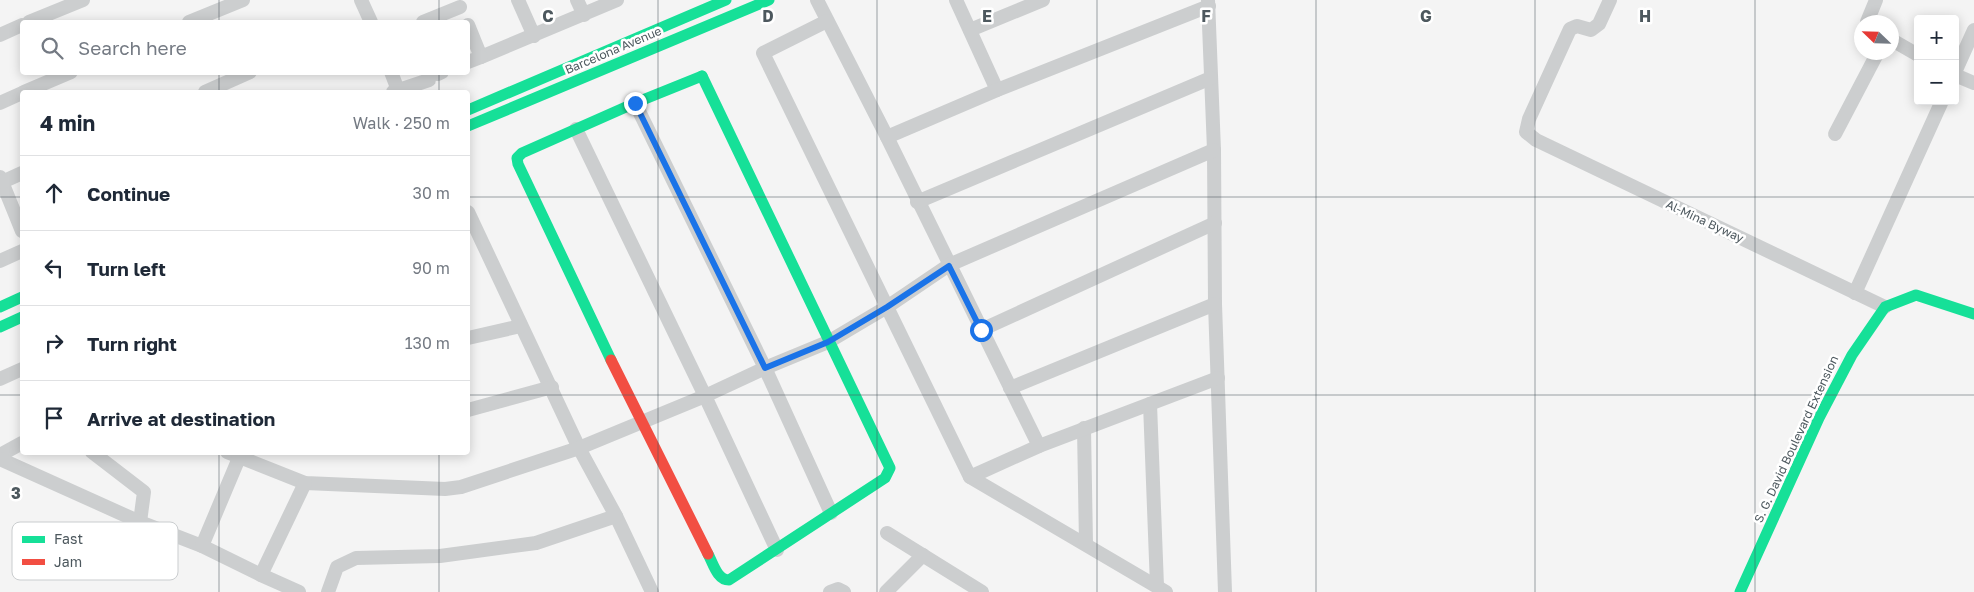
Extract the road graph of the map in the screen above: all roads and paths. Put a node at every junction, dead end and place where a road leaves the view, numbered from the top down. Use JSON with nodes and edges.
{"nodes":[{"id":1,"x":83,"y":0,"type":"edge"},
{"id":2,"x":243,"y":0,"type":"edge"},
{"id":3,"x":361,"y":0,"type":"edge"},
{"id":4,"x":518,"y":0,"type":"edge"},
{"id":5,"x":577,"y":0,"type":"edge"},
{"id":6,"x":617,"y":0,"type":"edge"},
{"id":7,"x":726,"y":0,"type":"edge"},
{"id":8,"x":769,"y":0,"type":"edge"},
{"id":9,"x":817,"y":0,"type":"edge"},
{"id":10,"x":956,"y":0,"type":"edge"},
{"id":11,"x":1043,"y":0,"type":"edge"},
{"id":12,"x":1610,"y":0,"type":"edge"},
{"id":13,"x":1876,"y":0,"type":"edge"},
{"id":14,"x":458,"y":3,"type":"edge"},
{"id":15,"x":1208,"y":3,"type":"edge"},
{"id":16,"x":699,"y":5,"type":"edge"},
{"id":17,"x":584,"y":15,"type":"junction"},
{"id":18,"x":1869,"y":15,"type":"edge"},
{"id":19,"x":34,"y":20,"type":"edge"},
{"id":20,"x":195,"y":20,"type":"edge"},
{"id":21,"x":367,"y":20,"type":"edge"},
{"id":22,"x":427,"y":20,"type":"edge"},
{"id":23,"x":465,"y":20,"type":"edge"},
{"id":24,"x":827,"y":21,"type":"junction"},
{"id":25,"x":20,"y":26,"type":"edge"},
{"id":26,"x":970,"y":30,"type":"junction"},
{"id":27,"x":1974,"y":30,"type":"edge"},
{"id":28,"x":470,"y":31,"type":"edge"},
{"id":29,"x":0,"y":35,"type":"edge"},
{"id":30,"x":534,"y":36,"type":"junction"},
{"id":31,"x":1899,"y":44,"type":"edge"},
{"id":32,"x":1914,"y":53,"type":"edge"},
{"id":33,"x":481,"y":57,"type":"junction"},
{"id":34,"x":1874,"y":60,"type":"edge"},
{"id":35,"x":470,"y":61,"type":"edge"},
{"id":36,"x":1959,"y":65,"type":"edge"},
{"id":37,"x":64,"y":75,"type":"edge"},
{"id":38,"x":243,"y":75,"type":"edge"},
{"id":39,"x":392,"y":75,"type":"edge"},
{"id":40,"x":437,"y":76,"type":"edge"},
{"id":41,"x":1959,"y":76,"type":"edge"},
{"id":42,"x":1211,"y":78,"type":"junction"},
{"id":43,"x":1974,"y":83,"type":"edge"},
{"id":44,"x":30,"y":90,"type":"edge"},
{"id":45,"x":210,"y":90,"type":"edge"},
{"id":46,"x":395,"y":90,"type":"edge"},
{"id":47,"x":398,"y":90,"type":"edge"},
{"id":48,"x":997,"y":90,"type":"junction"},
{"id":49,"x":20,"y":94,"type":"edge"},
{"id":50,"x":0,"y":103,"type":"edge"},
{"id":51,"x":635,"y":103,"type":"junction"},
{"id":52,"x":1940,"y":105,"type":"edge"},
{"id":53,"x":470,"y":109,"type":"edge"},
{"id":54,"x":470,"y":125,"type":"edge"},
{"id":55,"x":576,"y":129,"type":"junction"},
{"id":56,"x":1835,"y":134,"type":"dead end"},
{"id":57,"x":887,"y":137,"type":"junction"},
{"id":58,"x":1214,"y":150,"type":"junction"},
{"id":59,"x":20,"y":174,"type":"edge"},
{"id":60,"x":1,"y":180,"type":"edge"},
{"id":61,"x":918,"y":202,"type":"junction"},
{"id":62,"x":470,"y":216,"type":"edge"},
{"id":63,"x":1215,"y":223,"type":"junction"},
{"id":64,"x":20,"y":226,"type":"edge"},
{"id":65,"x":20,"y":252,"type":"edge"},
{"id":66,"x":0,"y":261,"type":"edge"},
{"id":67,"x":949,"y":266,"type":"junction"},
{"id":68,"x":1854,"y":294,"type":"junction"},
{"id":69,"x":20,"y":298,"type":"edge"},
{"id":70,"x":1215,"y":304,"type":"junction"},
{"id":71,"x":0,"y":307,"type":"edge"},
{"id":72,"x":887,"y":307,"type":"junction"},
{"id":73,"x":1885,"y":307,"type":"junction"},
{"id":74,"x":1974,"y":314,"type":"edge"},
{"id":75,"x":20,"y":318,"type":"edge"},
{"id":76,"x":521,"y":326,"type":"junction"},
{"id":77,"x":0,"y":327,"type":"edge"},
{"id":78,"x":981,"y":330,"type":"junction"},
{"id":79,"x":470,"y":338,"type":"edge"},
{"id":80,"x":828,"y":342,"type":"junction"},
{"id":81,"x":765,"y":368,"type":"junction"},
{"id":82,"x":20,"y":370,"type":"edge"},
{"id":83,"x":1218,"y":378,"type":"junction"},
{"id":84,"x":0,"y":379,"type":"edge"},
{"id":85,"x":552,"y":387,"type":"junction"},
{"id":86,"x":1010,"y":388,"type":"junction"},
{"id":87,"x":705,"y":396,"type":"junction"},
{"id":88,"x":1150,"y":404,"type":"junction"},
{"id":89,"x":470,"y":409,"type":"edge"},
{"id":90,"x":641,"y":422,"type":"junction"},
{"id":91,"x":1084,"y":428,"type":"junction"},
{"id":92,"x":20,"y":444,"type":"edge"},
{"id":93,"x":1039,"y":446,"type":"junction"},
{"id":94,"x":579,"y":448,"type":"junction"},
{"id":95,"x":96,"y":455,"type":"edge"},
{"id":96,"x":233,"y":456,"type":"edge"},
{"id":97,"x":0,"y":457,"type":"edge"},
{"id":98,"x":970,"y":477,"type":"junction"},
{"id":99,"x":304,"y":482,"type":"junction"},
{"id":100,"x":832,"y":513,"type":"junction"},
{"id":101,"x":616,"y":516,"type":"junction"},
{"id":102,"x":140,"y":522,"type":"joint"},
{"id":103,"x":887,"y":533,"type":"dead end"},
{"id":104,"x":178,"y":537,"type":"edge"},
{"id":105,"x":1086,"y":544,"type":"junction"},
{"id":106,"x":202,"y":546,"type":"junction"},
{"id":107,"x":777,"y":550,"type":"junction"},
{"id":108,"x":923,"y":555,"type":"junction"},
{"id":109,"x":261,"y":575,"type":"junction"},
{"id":110,"x":1161,"y":589,"type":"edge"},
{"id":111,"x":299,"y":592,"type":"edge"},
{"id":112,"x":328,"y":592,"type":"edge"},
{"id":113,"x":652,"y":592,"type":"edge"},
{"id":114,"x":830,"y":592,"type":"edge"},
{"id":115,"x":844,"y":592,"type":"edge"},
{"id":116,"x":886,"y":592,"type":"edge"},
{"id":117,"x":982,"y":592,"type":"edge"},
{"id":118,"x":1225,"y":592,"type":"edge"},
{"id":119,"x":1740,"y":592,"type":"edge"}],
"edges":[{"from":1,"to":19,"type":"street"},
{"from":2,"to":20,"type":"street"},
{"from":3,"to":21,"type":"street"},
{"from":4,"to":30,"type":"street"},
{"from":5,"to":17,"type":"street"},
{"from":6,"to":17,"type":"street"},
{"from":7,"to":16,"type":"street","name":"Barcelona Avenue"},
{"from":8,"to":54,"type":"street","name":"Barcelona Avenue"},
{"from":9,"to":24,"type":"street"},
{"from":10,"to":26,"type":"street"},
{"from":11,"to":26,"type":"street"},
{"from":12,"to":68,"type":"street","name":"Al-Mina Byway"},
{"from":13,"to":18,"type":"street"},
{"from":14,"to":22,"type":"street"},
{"from":14,"to":23,"type":"street"},
{"from":15,"to":42,"type":"street"},
{"from":15,"to":48,"type":"street"},
{"from":16,"to":53,"type":"street","name":"Barcelona Avenue"},
{"from":17,"to":30,"type":"street"},
{"from":24,"to":57,"type":"street"},
{"from":24,"to":72,"type":"street"},
{"from":25,"to":29,"type":"street"},
{"from":26,"to":48,"type":"street"},
{"from":27,"to":36,"type":"street"},
{"from":28,"to":33,"type":"street"},
{"from":30,"to":33,"type":"street"},
{"from":31,"to":32,"type":"street"},
{"from":33,"to":35,"type":"street"},
{"from":34,"to":56,"type":"street"},
{"from":37,"to":44,"type":"street"},
{"from":38,"to":45,"type":"street"},
{"from":39,"to":46,"type":"street"},
{"from":40,"to":47,"type":"street"},
{"from":41,"to":43,"type":"street"},
{"from":42,"to":58,"type":"street"},
{"from":42,"to":61,"type":"street"},
{"from":48,"to":57,"type":"street"},
{"from":49,"to":50,"type":"street"},
{"from":51,"to":55,"type":"street"},
{"from":51,"to":80,"type":"street"},
{"from":51,"to":81,"type":"street"},
{"from":52,"to":68,"type":"street"},
{"from":55,"to":87,"type":"street"},
{"from":55,"to":90,"type":"street"},
{"from":57,"to":61,"type":"street"},
{"from":58,"to":63,"type":"street"},
{"from":58,"to":67,"type":"street"},
{"from":59,"to":60,"type":"street"},
{"from":60,"to":64,"type":"street"},
{"from":61,"to":67,"type":"street"},
{"from":62,"to":76,"type":"street"},
{"from":63,"to":70,"type":"street"},
{"from":63,"to":78,"type":"street"},
{"from":65,"to":66,"type":"street"},
{"from":67,"to":72,"type":"street"},
{"from":67,"to":78,"type":"street"},
{"from":68,"to":73,"type":"street","name":"Al-Mina Byway"},
{"from":69,"to":71,"type":"street"},
{"from":70,"to":83,"type":"street"},
{"from":70,"to":86,"type":"street"},
{"from":72,"to":80,"type":"street"},
{"from":72,"to":98,"type":"street"},
{"from":73,"to":74,"type":"street"},
{"from":73,"to":119,"type":"street","name":"S. G. David Boulevard Extension"},
{"from":75,"to":77,"type":"street"},
{"from":76,"to":79,"type":"street"},
{"from":76,"to":85,"type":"street"},
{"from":78,"to":86,"type":"street"},
{"from":80,"to":81,"type":"street"},
{"from":80,"to":100,"type":"street"},
{"from":81,"to":87,"type":"street"},
{"from":81,"to":100,"type":"street"},
{"from":82,"to":84,"type":"street"},
{"from":83,"to":88,"type":"street"},
{"from":83,"to":118,"type":"street"},
{"from":85,"to":89,"type":"street"},
{"from":85,"to":94,"type":"street"},
{"from":86,"to":93,"type":"street"},
{"from":87,"to":90,"type":"street"},
{"from":87,"to":107,"type":"street"},
{"from":88,"to":91,"type":"street"},
{"from":88,"to":110,"type":"street"},
{"from":90,"to":94,"type":"street"},
{"from":90,"to":107,"type":"street"},
{"from":91,"to":93,"type":"street"},
{"from":91,"to":105,"type":"street"},
{"from":92,"to":97,"type":"street"},
{"from":93,"to":98,"type":"street"},
{"from":94,"to":99,"type":"street"},
{"from":94,"to":101,"type":"street"},
{"from":95,"to":102,"type":"street"},
{"from":96,"to":99,"type":"street"},
{"from":96,"to":106,"type":"street"},
{"from":97,"to":102,"type":"street"},
{"from":98,"to":105,"type":"street"},
{"from":99,"to":109,"type":"street"},
{"from":100,"to":107,"type":"street"},
{"from":101,"to":112,"type":"street"},
{"from":101,"to":113,"type":"street"},
{"from":103,"to":108,"type":"street"},
{"from":104,"to":106,"type":"street"},
{"from":105,"to":110,"type":"street"},
{"from":106,"to":109,"type":"street"},
{"from":108,"to":116,"type":"street"},
{"from":108,"to":117,"type":"street"},
{"from":109,"to":111,"type":"street"},
{"from":114,"to":115,"type":"street"}]}
